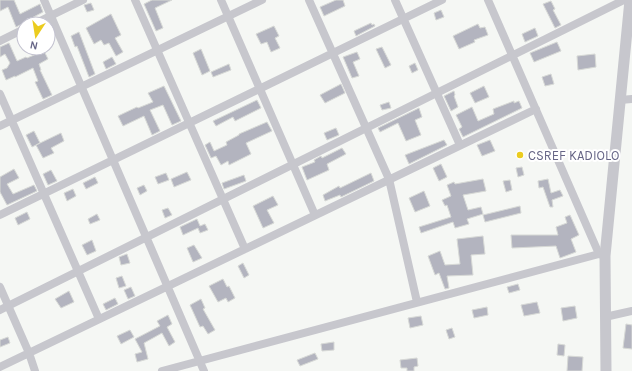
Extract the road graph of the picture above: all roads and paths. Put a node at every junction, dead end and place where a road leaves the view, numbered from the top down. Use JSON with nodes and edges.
{"nodes":[{"id":1,"x":44,"y":0,"type":"edge"},
{"id":2,"x":83,"y":0,"type":"edge"},
{"id":3,"x":135,"y":0,"type":"edge"},
{"id":4,"x":221,"y":0,"type":"edge"},
{"id":5,"x":262,"y":0,"type":"edge"},
{"id":6,"x":309,"y":0,"type":"edge"},
{"id":7,"x":395,"y":0,"type":"edge"},
{"id":8,"x":442,"y":0,"type":"edge"},
{"id":9,"x":488,"y":0,"type":"edge"},
{"id":10,"x":624,"y":0,"type":"edge"},
{"id":11,"x":630,"y":0,"type":"edge"},
{"id":12,"x":51,"y":16,"type":"joint"},
{"id":13,"x":228,"y":16,"type":"junction"},
{"id":14,"x":403,"y":19,"type":"junction"},
{"id":15,"x":56,"y":28,"type":"edge"},
{"id":16,"x":16,"y":33,"type":"edge"},
{"id":17,"x":0,"y":40,"type":"edge"},
{"id":18,"x":157,"y":50,"type":"junction"},
{"id":19,"x":333,"y":53,"type":"junction"},
{"id":20,"x":512,"y":56,"type":"junction"},
{"id":21,"x":81,"y":87,"type":"junction"},
{"id":22,"x":260,"y":88,"type":"junction"},
{"id":23,"x":437,"y":93,"type":"junction"},
{"id":24,"x":0,"y":94,"type":"edge"},
{"id":25,"x":632,"y":99,"type":"edge"},
{"id":26,"x":620,"y":100,"type":"junction"},
{"id":27,"x":536,"y":109,"type":"junction"},
{"id":28,"x":12,"y":120,"type":"junction"},
{"id":29,"x":189,"y":123,"type":"junction"},
{"id":30,"x":0,"y":126,"type":"edge"},
{"id":31,"x":366,"y":128,"type":"junction"},
{"id":32,"x":460,"y":145,"type":"junction"},
{"id":33,"x":113,"y":160,"type":"junction"},
{"id":34,"x":293,"y":164,"type":"junction"},
{"id":35,"x":389,"y":179,"type":"junction"},
{"id":36,"x":44,"y":193,"type":"junction"},
{"id":37,"x":224,"y":199,"type":"junction"},
{"id":38,"x":0,"y":214,"type":"edge"},
{"id":39,"x":315,"y":215,"type":"junction"},
{"id":40,"x":147,"y":237,"type":"junction"},
{"id":41,"x":245,"y":249,"type":"junction"},
{"id":42,"x":602,"y":255,"type":"junction"},
{"id":43,"x":78,"y":271,"type":"junction"},
{"id":44,"x":168,"y":286,"type":"junction"},
{"id":45,"x":0,"y":287,"type":"edge"},
{"id":46,"x":417,"y":302,"type":"junction"},
{"id":47,"x":9,"y":306,"type":"junction"},
{"id":48,"x":0,"y":310,"type":"edge"},
{"id":49,"x":632,"y":311,"type":"edge"},
{"id":50,"x":606,"y":317,"type":"junction"},
{"id":51,"x":99,"y":319,"type":"junction"},
{"id":52,"x":29,"y":353,"type":"junction"},
{"id":53,"x":200,"y":360,"type":"junction"},
{"id":54,"x":0,"y":367,"type":"edge"},
{"id":55,"x":35,"y":371,"type":"edge"},
{"id":56,"x":162,"y":371,"type":"edge"},
{"id":57,"x":204,"y":371,"type":"edge"},
{"id":58,"x":606,"y":371,"type":"edge"}],
"edges":[{"from":1,"to":12,"type":"street"},
{"from":2,"to":12,"type":"street"},
{"from":3,"to":18,"type":"street"},
{"from":4,"to":13,"type":"street"},
{"from":5,"to":13,"type":"street"},
{"from":6,"to":19,"type":"street"},
{"from":7,"to":14,"type":"street"},
{"from":8,"to":14,"type":"street"},
{"from":9,"to":20,"type":"street"},
{"from":10,"to":20,"type":"street"},
{"from":11,"to":26,"type":"street"},
{"from":13,"to":18,"type":"street"},
{"from":13,"to":22,"type":"street"},
{"from":14,"to":19,"type":"street"},
{"from":14,"to":23,"type":"street"},
{"from":15,"to":21,"type":"street"},
{"from":16,"to":17,"type":"street"},
{"from":18,"to":21,"type":"street"},
{"from":18,"to":29,"type":"street"},
{"from":19,"to":22,"type":"street"},
{"from":19,"to":31,"type":"street"},
{"from":20,"to":23,"type":"street"},
{"from":20,"to":27,"type":"street"},
{"from":21,"to":28,"type":"street"},
{"from":21,"to":33,"type":"street"},
{"from":22,"to":29,"type":"street"},
{"from":22,"to":34,"type":"street"},
{"from":23,"to":31,"type":"street"},
{"from":23,"to":32,"type":"street"},
{"from":24,"to":28,"type":"street"},
{"from":25,"to":26,"type":"street"},
{"from":26,"to":42,"type":"street"},
{"from":27,"to":32,"type":"street"},
{"from":27,"to":42,"type":"street"},
{"from":28,"to":30,"type":"street"},
{"from":28,"to":36,"type":"street"},
{"from":29,"to":33,"type":"street"},
{"from":29,"to":37,"type":"street"},
{"from":31,"to":34,"type":"street"},
{"from":31,"to":35,"type":"street"},
{"from":32,"to":35,"type":"street"},
{"from":33,"to":36,"type":"street"},
{"from":33,"to":40,"type":"street"},
{"from":34,"to":37,"type":"street"},
{"from":34,"to":39,"type":"street"},
{"from":35,"to":39,"type":"street"},
{"from":35,"to":46,"type":"street"},
{"from":36,"to":38,"type":"street"},
{"from":36,"to":43,"type":"street"},
{"from":37,"to":40,"type":"street"},
{"from":37,"to":41,"type":"street"},
{"from":39,"to":41,"type":"street"},
{"from":40,"to":43,"type":"street"},
{"from":40,"to":44,"type":"street"},
{"from":41,"to":44,"type":"street"},
{"from":42,"to":46,"type":"street"},
{"from":42,"to":50,"type":"street"},
{"from":43,"to":47,"type":"street"},
{"from":43,"to":51,"type":"street"},
{"from":44,"to":51,"type":"street"},
{"from":44,"to":53,"type":"street"},
{"from":45,"to":47,"type":"street"},
{"from":46,"to":53,"type":"street"},
{"from":47,"to":48,"type":"street"},
{"from":47,"to":52,"type":"street"},
{"from":49,"to":50,"type":"street"},
{"from":50,"to":58,"type":"street"},
{"from":51,"to":52,"type":"street"},
{"from":52,"to":54,"type":"street"},
{"from":52,"to":55,"type":"street"},
{"from":53,"to":56,"type":"street"},
{"from":53,"to":57,"type":"street"}]}
